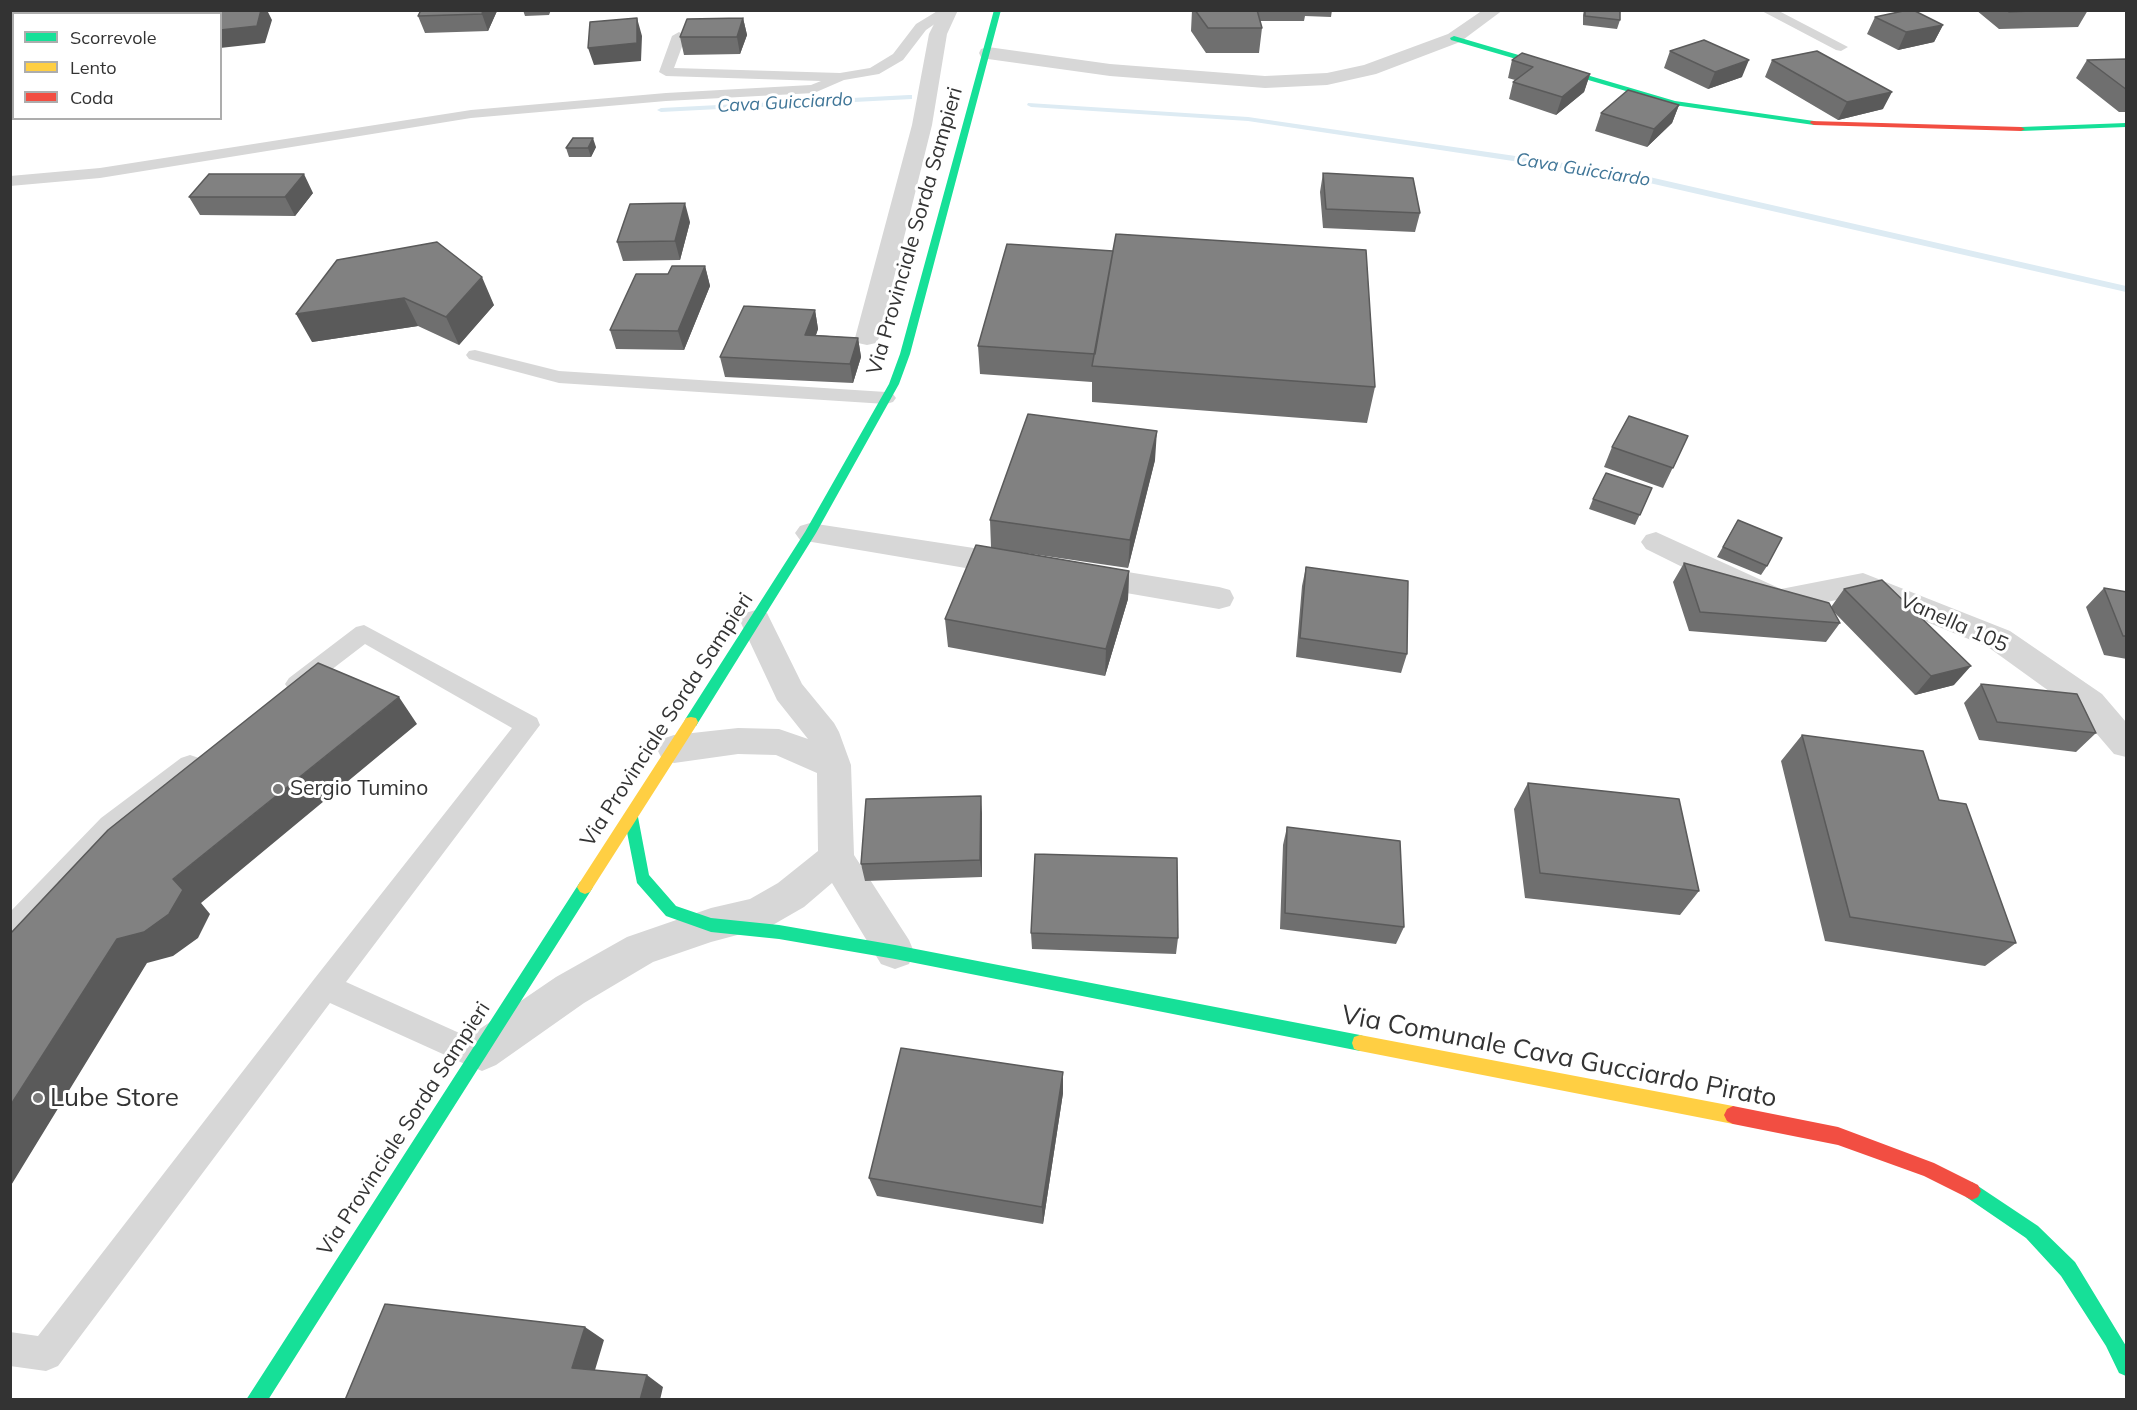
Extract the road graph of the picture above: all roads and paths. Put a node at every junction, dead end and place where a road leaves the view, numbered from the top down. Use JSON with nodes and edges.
{"nodes":[{"id":1,"x":950,"y":10,"type":"edge"},
{"id":2,"x":992,"y":10,"type":"edge"},
{"id":3,"x":1495,"y":10,"type":"edge"},
{"id":4,"x":1766,"y":10,"type":"edge"},
{"id":5,"x":998,"y":11,"type":"edge"},
{"id":6,"x":679,"y":36,"type":"edge"},
{"id":7,"x":1454,"y":38,"type":"junction"},
{"id":8,"x":1841,"y":47,"type":"dead end"},
{"id":9,"x":988,"y":53,"type":"junction"},
{"id":10,"x":840,"y":76,"type":"junction"},
{"id":11,"x":2127,"y":125,"type":"edge"},
{"id":12,"x":10,"y":182,"type":"edge"},
{"id":13,"x":867,"y":338,"type":"dead end"},
{"id":14,"x":475,"y":355,"type":"dead end"},
{"id":15,"x":886,"y":398,"type":"junction"},
{"id":16,"x":810,"y":533,"type":"junction"},
{"id":17,"x":1656,"y":542,"type":"dead end"},
{"id":18,"x":1219,"y":598,"type":"dead end"},
{"id":19,"x":756,"y":621,"type":"junction"},
{"id":20,"x":279,"y":698,"type":"edge"},
{"id":21,"x":2127,"y":744,"type":"edge"},
{"id":22,"x":213,"y":748,"type":"edge"},
{"id":23,"x":674,"y":749,"type":"junction"},
{"id":24,"x":834,"y":765,"type":"junction"},
{"id":25,"x":631,"y":817,"type":"junction"},
{"id":26,"x":836,"y":858,"type":"junction"},
{"id":27,"x":711,"y":925,"type":"junction"},
{"id":28,"x":10,"y":931,"type":"edge"},
{"id":29,"x":895,"y":952,"type":"junction"},
{"id":30,"x":325,"y":987,"type":"junction"},
{"id":31,"x":476,"y":1055,"type":"junction"},
{"id":32,"x":10,"y":1349,"type":"edge"},
{"id":33,"x":2127,"y":1366,"type":"edge"},
{"id":34,"x":256,"y":1400,"type":"edge"}],
"edges":[{"from":1,"to":10,"type":"lane"},
{"from":1,"to":13,"type":"street"},
{"from":2,"to":5,"type":"street"},
{"from":3,"to":7,"type":"street"},
{"from":4,"to":8,"type":"lane"},
{"from":5,"to":9,"type":"street","name":"Via Provinciale Sorda Sampieri"},
{"from":6,"to":10,"type":"lane"},
{"from":7,"to":9,"type":"street"},
{"from":7,"to":11,"type":"street"},
{"from":9,"to":15,"type":"street","name":"Via Provinciale Sorda Sampieri"},
{"from":10,"to":12,"type":"lane"},
{"from":14,"to":15,"type":"lane"},
{"from":15,"to":16,"type":"street","name":"Via Provinciale Sorda Sampieri"},
{"from":16,"to":18,"type":"street"},
{"from":16,"to":19,"type":"street","name":"Via Provinciale Sorda Sampieri"},
{"from":17,"to":21,"type":"street","name":"Vanella 105"},
{"from":19,"to":23,"type":"street","name":"Via Provinciale Sorda Sampieri"},
{"from":19,"to":24,"type":"street"},
{"from":20,"to":30,"type":"lane"},
{"from":22,"to":28,"type":"lane"},
{"from":23,"to":24,"type":"street"},
{"from":23,"to":25,"type":"street","name":"Via Provinciale Sorda Sampieri"},
{"from":24,"to":26,"type":"street"},
{"from":25,"to":27,"type":"street"},
{"from":25,"to":31,"type":"street","name":"Via Provinciale Sorda Sampieri"},
{"from":26,"to":27,"type":"street"},
{"from":26,"to":29,"type":"street"},
{"from":27,"to":29,"type":"street","name":"Via Comunale Cava Gucciardo Pirato"},
{"from":27,"to":31,"type":"street"},
{"from":29,"to":33,"type":"street","name":"Via Comunale Cava Gucciardo Pirato"},
{"from":30,"to":31,"type":"lane"},
{"from":30,"to":32,"type":"lane"},
{"from":31,"to":34,"type":"street","name":"Via Provinciale Sorda Sampieri"}]}
